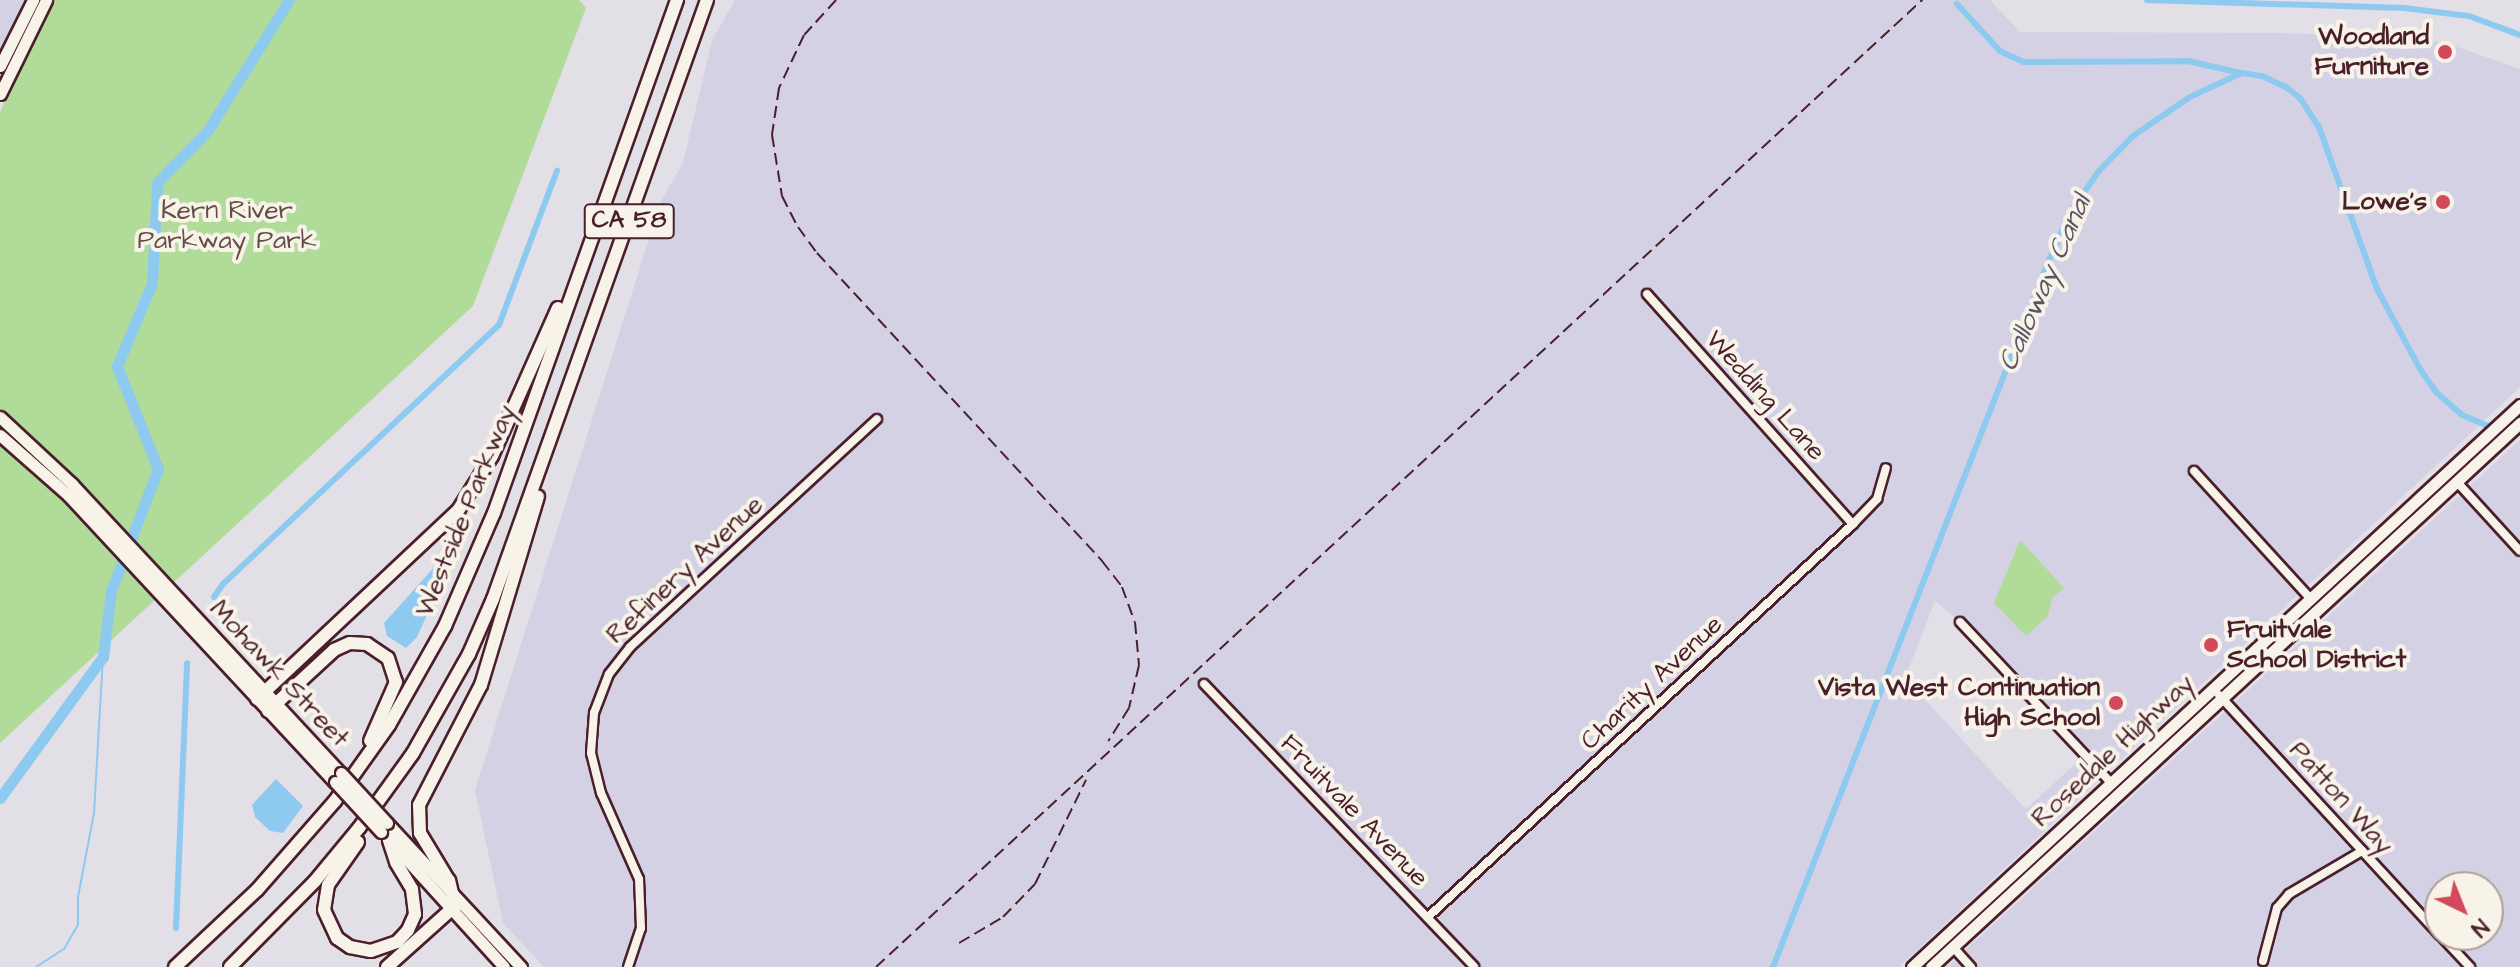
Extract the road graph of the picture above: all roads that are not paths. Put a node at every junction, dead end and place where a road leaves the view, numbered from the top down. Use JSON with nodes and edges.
{"nodes":[{"id":1,"x":34,"y":0,"type":"edge"},
{"id":2,"x":46,"y":0,"type":"edge"},
{"id":3,"x":677,"y":0,"type":"edge"},
{"id":4,"x":707,"y":0,"type":"edge"},
{"id":5,"x":32,"y":31,"type":"junction"},
{"id":6,"x":0,"y":66,"type":"edge"},
{"id":7,"x":0,"y":94,"type":"edge"},
{"id":8,"x":594,"y":229,"type":"junction"},
{"id":9,"x":1647,"y":294,"type":"dead end"},
{"id":10,"x":2520,"y":405,"type":"edge"},
{"id":11,"x":0,"y":417,"type":"edge"},
{"id":12,"x":877,"y":419,"type":"dead end"},
{"id":13,"x":2519,"y":424,"type":"edge"},
{"id":14,"x":5,"y":438,"type":"edge"},
{"id":15,"x":2491,"y":441,"type":"junction"},
{"id":16,"x":550,"y":443,"type":"junction"},
{"id":17,"x":1886,"y":468,"type":"dead end"},
{"id":18,"x":2194,"y":471,"type":"dead end"},
{"id":19,"x":2448,"y":471,"type":"junction"},
{"id":20,"x":2457,"y":482,"type":"junction"},
{"id":21,"x":1853,"y":524,"type":"junction"},
{"id":22,"x":2400,"y":534,"type":"junction"},
{"id":23,"x":2520,"y":551,"type":"edge"},
{"id":24,"x":162,"y":587,"type":"junction"},
{"id":25,"x":2311,"y":599,"type":"junction"},
{"id":26,"x":1960,"y":622,"type":"dead end"},
{"id":27,"x":1204,"y":684,"type":"dead end"},
{"id":28,"x":449,"y":693,"type":"junction"},
{"id":29,"x":2218,"y":693,"type":"junction"},
{"id":30,"x":261,"y":696,"type":"junction"},
{"id":31,"x":272,"y":708,"type":"junction"},
{"id":32,"x":2160,"y":737,"type":"junction"},
{"id":33,"x":2111,"y":783,"type":"junction"},
{"id":34,"x":2115,"y":798,"type":"junction"},
{"id":35,"x":386,"y":831,"type":"junction"},
{"id":36,"x":2060,"y":848,"type":"junction"},
{"id":37,"x":293,"y":851,"type":"junction"},
{"id":38,"x":2362,"y":851,"type":"junction"},
{"id":39,"x":2010,"y":876,"type":"junction"},
{"id":40,"x":297,"y":899,"type":"junction"},
{"id":41,"x":454,"y":905,"type":"junction"},
{"id":42,"x":1428,"y":917,"type":"junction"},
{"id":43,"x":2424,"y":918,"type":"edge"},
{"id":44,"x":1939,"y":942,"type":"junction"},
{"id":45,"x":1953,"y":947,"type":"junction"},
{"id":46,"x":2455,"y":951,"type":"edge"},
{"id":47,"x":2263,"y":961,"type":"dead end"},
{"id":48,"x":175,"y":967,"type":"edge"},
{"id":49,"x":221,"y":967,"type":"edge"},
{"id":50,"x":230,"y":967,"type":"edge"},
{"id":51,"x":387,"y":967,"type":"edge"},
{"id":52,"x":504,"y":967,"type":"edge"},
{"id":53,"x":521,"y":967,"type":"edge"},
{"id":54,"x":628,"y":967,"type":"edge"},
{"id":55,"x":1474,"y":967,"type":"edge"},
{"id":56,"x":1912,"y":967,"type":"edge"},
{"id":57,"x":1922,"y":967,"type":"edge"},
{"id":58,"x":1931,"y":967,"type":"edge"},
{"id":59,"x":1971,"y":967,"type":"edge"},
{"id":60,"x":2470,"y":967,"type":"edge"}],
"edges":[{"from":1,"to":5,"type":"main road"},
{"from":1,"to":6,"type":"main road"},
{"from":2,"to":5,"type":"main road"},
{"from":3,"to":8,"type":"highway","name":"Westside Parkway","number":"CA 58"},
{"from":4,"to":16,"type":"highway","name":"Westside Parkway","number":"CA 58"},
{"from":5,"to":7,"type":"main road"},
{"from":8,"to":30,"type":"highway"},
{"from":8,"to":37,"type":"highway","name":"Westside Parkway"},
{"from":9,"to":21,"type":"street","name":"Wedding Lane"},
{"from":10,"to":15,"type":"main road","name":"Rosedale Highway"},
{"from":11,"to":24,"type":"main road","name":"Mohawk Street"},
{"from":12,"to":54,"type":"street","name":"Refinery Avenue"},
{"from":13,"to":15,"type":"main road","name":"Rosedale Highway"},
{"from":14,"to":24,"type":"main road","name":"Mohawk Street"},
{"from":15,"to":19,"type":"main road","name":"Rosedale Highway"},
{"from":15,"to":20,"type":"main road","name":"Rosedale Highway"},
{"from":16,"to":28,"type":"highway","name":"Westside Parkway"},
{"from":16,"to":41,"type":"highway"},
{"from":17,"to":21,"type":"street","name":"Charity Avenue"},
{"from":18,"to":25,"type":"street"},
{"from":19,"to":22,"type":"main road"},
{"from":19,"to":25,"type":"main road","name":"Rosedale Highway"},
{"from":20,"to":22,"type":"main road","name":"Rosedale Highway"},
{"from":20,"to":23,"type":"street"},
{"from":21,"to":42,"type":"street","name":"Charity Avenue"},
{"from":22,"to":29,"type":"main road","name":"Rosedale Highway"},
{"from":24,"to":30,"type":"main road","name":"Mohawk Street"},
{"from":25,"to":29,"type":"main road","name":"Rosedale Highway"},
{"from":26,"to":33,"type":"street"},
{"from":27,"to":42,"type":"street","name":"Fruitvale Avenue"},
{"from":28,"to":35,"type":"highway"},
{"from":28,"to":40,"type":"highway","name":"Westside Parkway"},
{"from":29,"to":32,"type":"main road","name":"Rosedale Highway"},
{"from":29,"to":34,"type":"main road","name":"Rosedale Highway"},
{"from":29,"to":38,"type":"street","name":"Patton Way"},
{"from":30,"to":31,"type":"main road","name":"Mohawk Street"},
{"from":31,"to":35,"type":"main road","name":"Mohawk Street","bridge":true},
{"from":31,"to":37,"type":"highway"},
{"from":32,"to":33,"type":"main road","name":"Rosedale Highway"},
{"from":32,"to":34,"type":"main road"},
{"from":33,"to":36,"type":"main road"},
{"from":33,"to":39,"type":"main road","name":"Rosedale Highway"},
{"from":34,"to":36,"type":"main road","name":"Rosedale Highway"},
{"from":35,"to":41,"type":"main road","name":"Mohawk Street"},
{"from":35,"to":41,"type":"main road","name":"Mohawk Street"},
{"from":36,"to":45,"type":"main road","name":"Rosedale Highway"},
{"from":37,"to":48,"type":"highway","name":"Westside Parkway"},
{"from":38,"to":43,"type":"street","name":"Patton Way"},
{"from":38,"to":47,"type":"street"},
{"from":39,"to":44,"type":"main road","name":"Rosedale Highway"},
{"from":39,"to":45,"type":"main road"},
{"from":40,"to":49,"type":"highway"},
{"from":40,"to":50,"type":"highway"},
{"from":41,"to":51,"type":"highway"},
{"from":41,"to":52,"type":"main road","name":"Mohawk Street"},
{"from":41,"to":53,"type":"main road","name":"Mohawk Street"},
{"from":42,"to":55,"type":"street","name":"Fruitvale Avenue"},
{"from":44,"to":56,"type":"main road","name":"Rosedale Highway"},
{"from":44,"to":57,"type":"main road"},
{"from":45,"to":58,"type":"main road","name":"Rosedale Highway"},
{"from":45,"to":59,"type":"street"},
{"from":46,"to":60,"type":"street","name":"Patton Way"}]}
